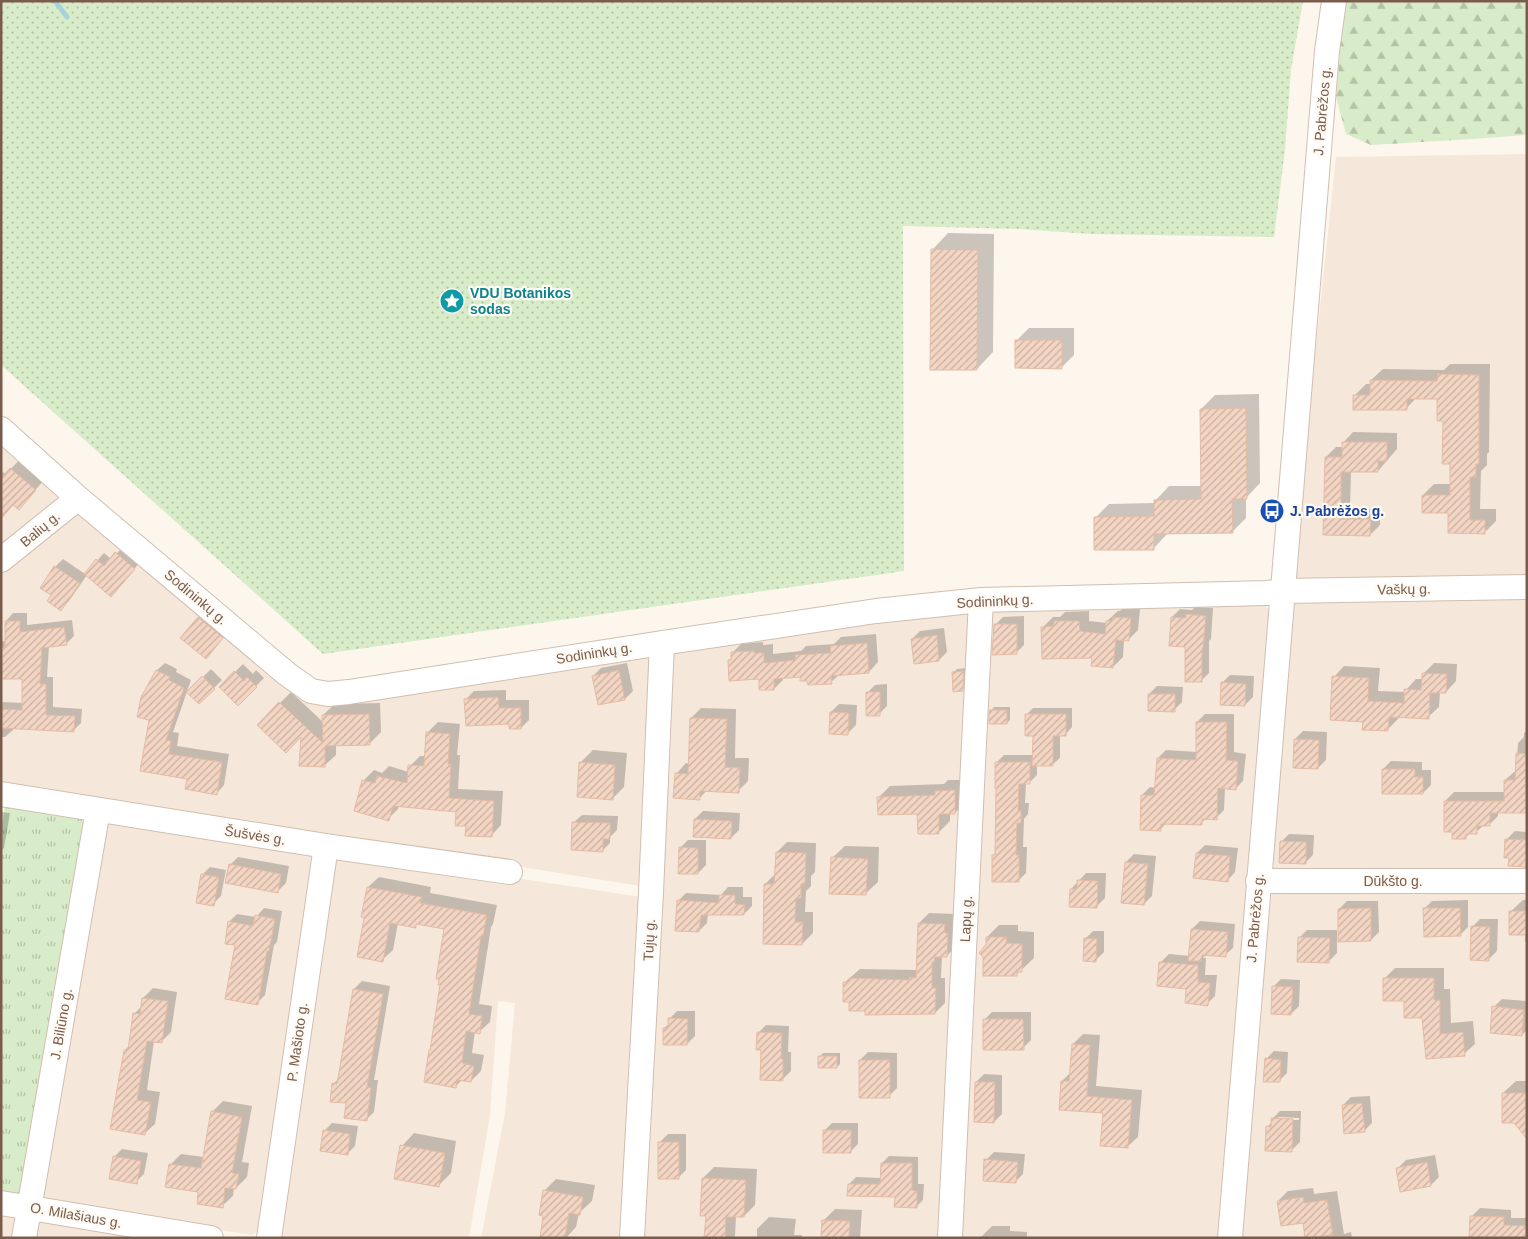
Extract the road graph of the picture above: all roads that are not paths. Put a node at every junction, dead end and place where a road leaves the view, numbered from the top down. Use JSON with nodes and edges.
{"nodes":[{"id":1,"x":1334,"y":1,"type":"edge"},
{"id":2,"x":1,"y":429,"type":"edge"},
{"id":3,"x":78,"y":498,"type":"junction"},
{"id":4,"x":1,"y":560,"type":"edge"},
{"id":5,"x":1527,"y":587,"type":"edge"},
{"id":6,"x":1282,"y":591,"type":"junction"},
{"id":7,"x":981,"y":600,"type":"junction"},
{"id":8,"x":662,"y":643,"type":"junction"},
{"id":9,"x":1,"y":794,"type":"edge"},
{"id":10,"x":98,"y":810,"type":"junction"},
{"id":11,"x":326,"y":846,"type":"junction"},
{"id":12,"x":510,"y":872,"type":"dead end"},
{"id":13,"x":1258,"y":880,"type":"junction"},
{"id":14,"x":1527,"y":880,"type":"edge"},
{"id":15,"x":1,"y":1202,"type":"edge"},
{"id":16,"x":29,"y":1207,"type":"junction"},
{"id":17,"x":24,"y":1238,"type":"edge"},
{"id":18,"x":210,"y":1238,"type":"edge"},
{"id":19,"x":269,"y":1238,"type":"edge"},
{"id":20,"x":632,"y":1238,"type":"edge"},
{"id":21,"x":950,"y":1238,"type":"edge"},
{"id":22,"x":1230,"y":1238,"type":"edge"}],
"edges":[{"from":1,"to":6,"type":"street","name":"J. Pabrėžos g."},
{"from":2,"to":3,"type":"street","name":"Sodininkų g."},
{"from":3,"to":4,"type":"street","name":"Balių g."},
{"from":3,"to":8,"type":"street","name":"Sodininkų g."},
{"from":5,"to":6,"type":"street","name":"Vaškų g."},
{"from":6,"to":7,"type":"street","name":"Sodininkų g."},
{"from":6,"to":13,"type":"street","name":"J. Pabrėžos g."},
{"from":7,"to":8,"type":"street","name":"Sodininkų g."},
{"from":7,"to":21,"type":"street","name":"Lapų g."},
{"from":8,"to":20,"type":"street","name":"Tujų g."},
{"from":9,"to":10,"type":"street","name":"Šušvės g."},
{"from":10,"to":11,"type":"street","name":"Šušvės g."},
{"from":10,"to":16,"type":"street","name":"J. Biliūno g."},
{"from":11,"to":12,"type":"street","name":"Šušvės g."},
{"from":11,"to":19,"type":"street","name":"P. Mašioto g."},
{"from":13,"to":14,"type":"street","name":"Dūkšto g."},
{"from":13,"to":22,"type":"street","name":"J. Pabrėžos g."},
{"from":15,"to":16,"type":"street","name":"O. Milašiaus g."},
{"from":16,"to":17,"type":"street","name":"J. Biliūno g."},
{"from":16,"to":18,"type":"street","name":"O. Milašiaus g."}]}
